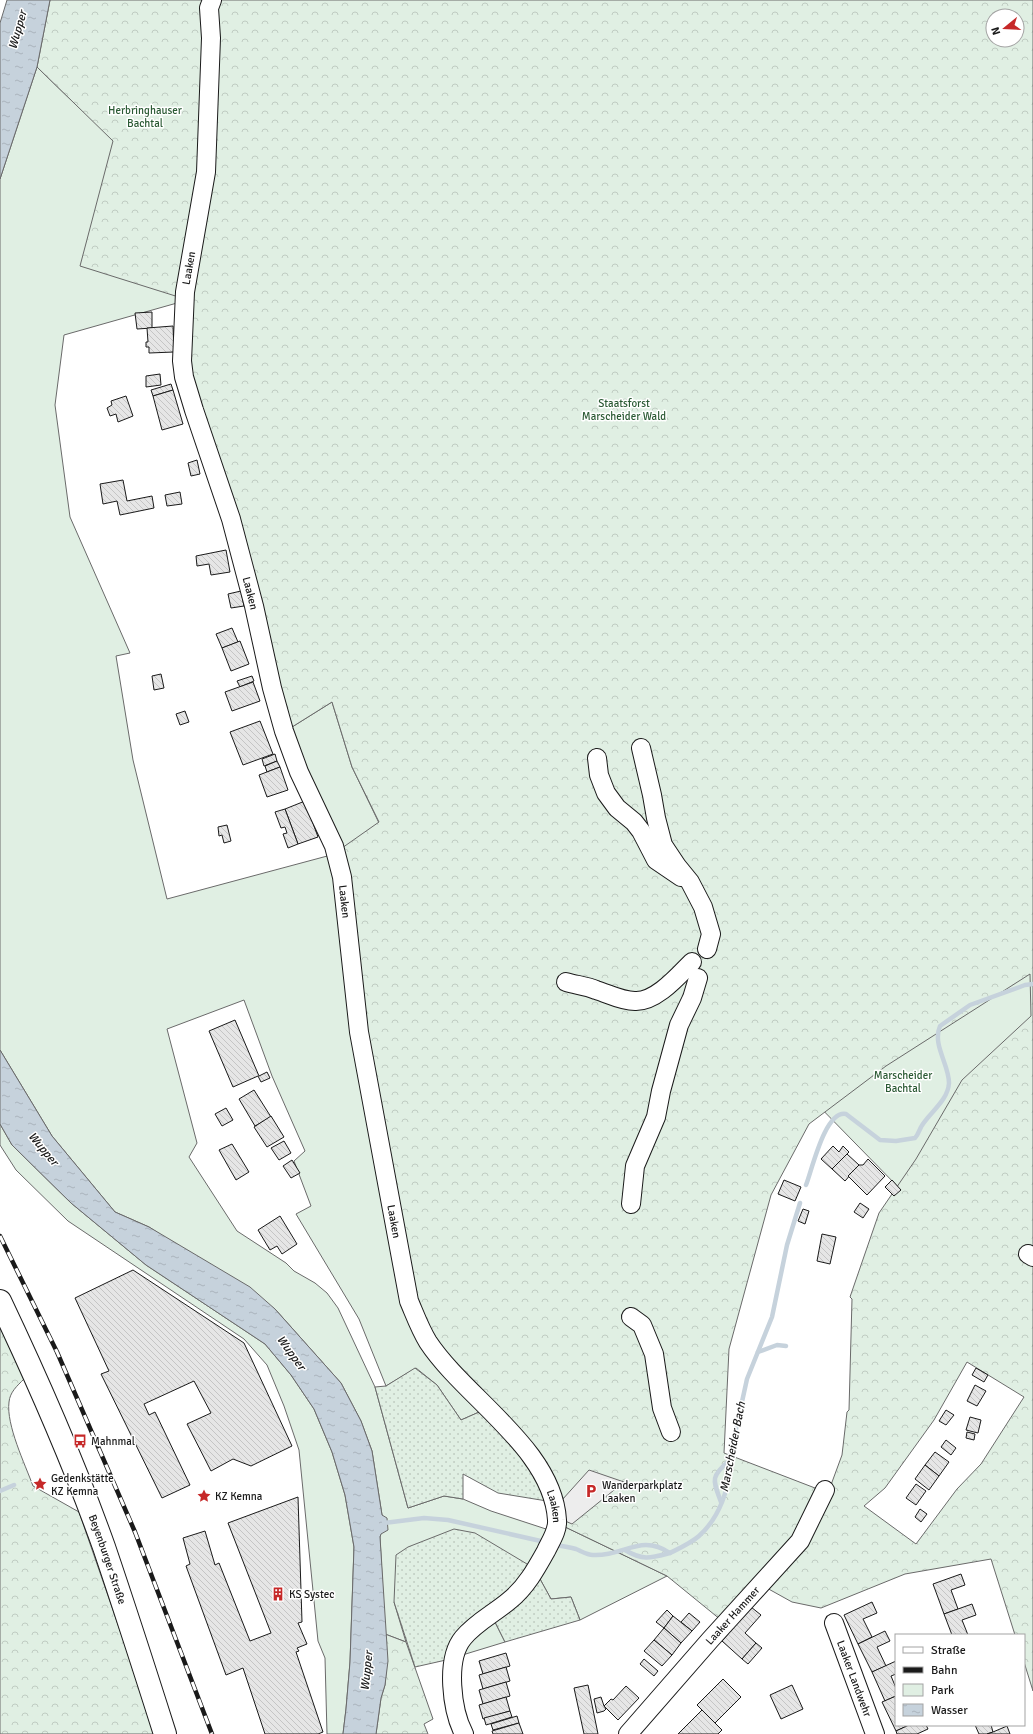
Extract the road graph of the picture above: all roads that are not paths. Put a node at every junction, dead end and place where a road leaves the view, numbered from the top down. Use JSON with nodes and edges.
{"nodes":[{"id":1,"x":212,"y":0,"type":"edge"},
{"id":2,"x":641,"y":748,"type":"dead end"},
{"id":3,"x":597,"y":758,"type":"dead end"},
{"id":4,"x":690,"y":882,"type":"junction"},
{"id":5,"x":708,"y":949,"type":"dead end"},
{"id":6,"x":566,"y":982,"type":"dead end"},
{"id":7,"x":631,"y":1204,"type":"dead end"},
{"id":8,"x":0,"y":1301,"type":"edge"},
{"id":9,"x":631,"y":1317,"type":"dead end"},
{"id":10,"x":671,"y":1432,"type":"dead end"},
{"id":11,"x":825,"y":1490,"type":"dead end"},
{"id":12,"x":834,"y":1623,"type":"dead end"},
{"id":13,"x":164,"y":1734,"type":"edge"},
{"id":14,"x":464,"y":1734,"type":"edge"},
{"id":15,"x":628,"y":1734,"type":"edge"},
{"id":16,"x":875,"y":1734,"type":"edge"}],
"edges":[{"from":1,"to":14,"type":"street","name":"Laaken"},
{"from":2,"to":4,"type":"street"},
{"from":3,"to":4,"type":"street"},
{"from":4,"to":5,"type":"street"},
{"from":6,"to":7,"type":"street"},
{"from":8,"to":13,"type":"main road","name":"Beyenburger Straße"},
{"from":9,"to":10,"type":"street"},
{"from":11,"to":15,"type":"street","name":"Laaker Hammer"},
{"from":12,"to":16,"type":"street","name":"Laaker Landwehr"}]}
